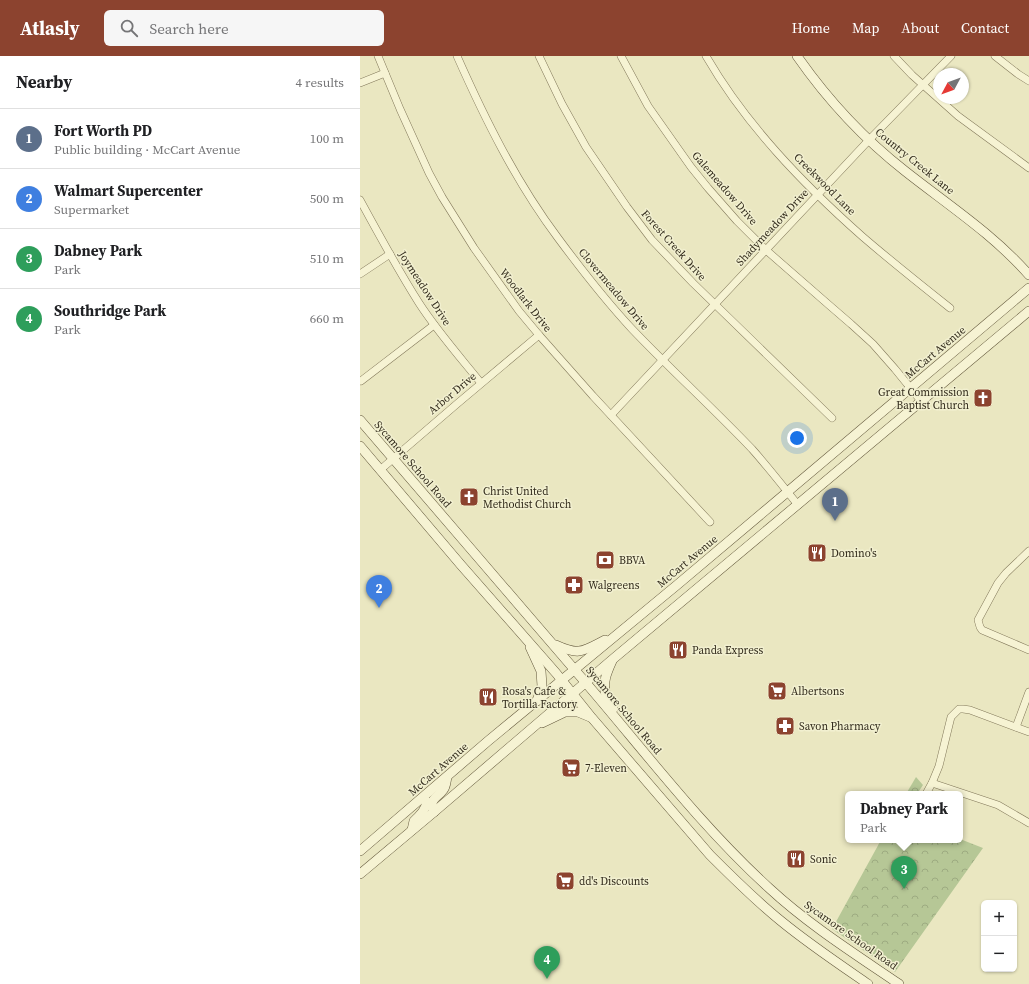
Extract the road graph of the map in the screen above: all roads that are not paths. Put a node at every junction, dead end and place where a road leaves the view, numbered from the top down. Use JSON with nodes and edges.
{"nodes":[{"id":1,"x":378,"y":56,"type":"edge"},
{"id":2,"x":457,"y":56,"type":"edge"},
{"id":3,"x":539,"y":56,"type":"edge"},
{"id":4,"x":621,"y":56,"type":"edge"},
{"id":5,"x":706,"y":56,"type":"edge"},
{"id":6,"x":797,"y":56,"type":"edge"},
{"id":7,"x":894,"y":56,"type":"edge"},
{"id":8,"x":951,"y":56,"type":"edge"},
{"id":9,"x":995,"y":56,"type":"edge"},
{"id":10,"x":385,"y":73,"type":"junction"},
{"id":11,"x":1029,"y":81,"type":"edge"},
{"id":12,"x":360,"y":83,"type":"edge"},
{"id":13,"x":922,"y":84,"type":"junction"},
{"id":14,"x":870,"y":140,"type":"junction"},
{"id":15,"x":1029,"y":168,"type":"edge"},
{"id":16,"x":818,"y":195,"type":"junction"},
{"id":17,"x":360,"y":200,"type":"edge"},
{"id":18,"x":766,"y":250,"type":"junction"},
{"id":19,"x":390,"y":254,"type":"junction"},
{"id":20,"x":360,"y":274,"type":"edge"},
{"id":21,"x":1029,"y":275,"type":"edge"},
{"id":22,"x":1029,"y":288,"type":"edge"},
{"id":23,"x":715,"y":304,"type":"junction"},
{"id":24,"x":1029,"y":304,"type":"edge"},
{"id":25,"x":950,"y":308,"type":"dead end"},
{"id":26,"x":1029,"y":311,"type":"edge"},
{"id":27,"x":1016,"y":322,"type":"junction"},
{"id":28,"x":434,"y":325,"type":"junction"},
{"id":29,"x":539,"y":335,"type":"junction"},
{"id":30,"x":663,"y":359,"type":"junction"},
{"id":31,"x":361,"y":381,"type":"edge"},
{"id":32,"x":481,"y":383,"type":"junction"},
{"id":33,"x":911,"y":388,"type":"junction"},
{"id":34,"x":921,"y":401,"type":"junction"},
{"id":35,"x":610,"y":414,"type":"junction"},
{"id":36,"x":832,"y":418,"type":"dead end"},
{"id":37,"x":360,"y":420,"type":"edge"},
{"id":38,"x":360,"y":446,"type":"edge"},
{"id":39,"x":393,"y":459,"type":"junction"},
{"id":40,"x":380,"y":470,"type":"junction"},
{"id":41,"x":787,"y":492,"type":"junction"},
{"id":42,"x":798,"y":505,"type":"junction"},
{"id":43,"x":710,"y":522,"type":"dead end"},
{"id":44,"x":1029,"y":551,"type":"edge"},
{"id":45,"x":475,"y":553,"type":"junction"},
{"id":46,"x":461,"y":565,"type":"junction"},
{"id":47,"x":677,"y":585,"type":"junction"},
{"id":48,"x":687,"y":597,"type":"junction"},
{"id":49,"x":623,"y":629,"type":"junction"},
{"id":50,"x":526,"y":638,"type":"junction"},
{"id":51,"x":552,"y":643,"type":"junction"},
{"id":52,"x":1029,"y":650,"type":"edge"},
{"id":53,"x":613,"y":659,"type":"junction"},
{"id":54,"x":575,"y":670,"type":"junction"},
{"id":55,"x":562,"y":680,"type":"junction"},
{"id":56,"x":586,"y":682,"type":"junction"},
{"id":57,"x":1029,"y":692,"type":"edge"},
{"id":58,"x":572,"y":693,"type":"junction"},
{"id":59,"x":537,"y":701,"type":"junction"},
{"id":60,"x":592,"y":718,"type":"junction"},
{"id":61,"x":620,"y":723,"type":"junction"},
{"id":62,"x":1016,"y":727,"type":"junction"},
{"id":63,"x":530,"y":729,"type":"junction"},
{"id":64,"x":1029,"y":732,"type":"edge"},
{"id":65,"x":447,"y":777,"type":"junction"},
{"id":66,"x":932,"y":783,"type":"junction"},
{"id":67,"x":671,"y":784,"type":"junction"},
{"id":68,"x":928,"y":791,"type":"edge"},
{"id":69,"x":956,"y":791,"type":"edge"},
{"id":70,"x":963,"y":793,"type":"edge"},
{"id":71,"x":658,"y":794,"type":"junction"},
{"id":72,"x":423,"y":798,"type":"junction"},
{"id":73,"x":434,"y":812,"type":"junction"},
{"id":74,"x":1029,"y":823,"type":"edge"},
{"id":75,"x":412,"y":830,"type":"junction"},
{"id":76,"x":360,"y":851,"type":"edge"},
{"id":77,"x":360,"y":874,"type":"edge"},
{"id":78,"x":792,"y":907,"type":"junction"},
{"id":79,"x":781,"y":921,"type":"junction"},
{"id":80,"x":868,"y":984,"type":"edge"},
{"id":81,"x":899,"y":984,"type":"edge"}],
"edges":[{"from":1,"to":10,"type":"street","name":"Woodlark Drive"},
{"from":2,"to":30,"type":"street","name":"Clovermeadow Drive"},
{"from":3,"to":23,"type":"street","name":"Forest Creek Drive"},
{"from":4,"to":18,"type":"street","name":"Galemeadow Drive"},
{"from":5,"to":16,"type":"street","name":"Creekwood Lane"},
{"from":6,"to":14,"type":"main road","name":"Country Creek Lane"},
{"from":7,"to":13,"type":"street"},
{"from":8,"to":13,"type":"street","name":"Shadymeadow Drive"},
{"from":9,"to":11,"type":"street"},
{"from":10,"to":12,"type":"street"},
{"from":10,"to":29,"type":"street","name":"Woodlark Drive"},
{"from":13,"to":14,"type":"street","name":"Shadymeadow Drive"},
{"from":13,"to":15,"type":"street"},
{"from":14,"to":16,"type":"street","name":"Shadymeadow Drive"},
{"from":14,"to":21,"type":"main road","name":"Country Creek Lane"},
{"from":16,"to":18,"type":"street","name":"Shadymeadow Drive"},
{"from":16,"to":25,"type":"street","name":"Creekwood Lane"},
{"from":17,"to":19,"type":"street","name":"Joymeadow Drive"},
{"from":18,"to":23,"type":"street","name":"Shadymeadow Drive"},
{"from":18,"to":33,"type":"street","name":"Galemeadow Drive"},
{"from":19,"to":20,"type":"street"},
{"from":19,"to":28,"type":"street","name":"Joymeadow Drive"},
{"from":22,"to":33,"type":"main road","name":"McCart Avenue"},
{"from":23,"to":30,"type":"street","name":"Shadymeadow Drive"},
{"from":23,"to":36,"type":"street","name":"Forest Creek Drive"},
{"from":24,"to":27,"type":"main road"},
{"from":26,"to":27,"type":"main road"},
{"from":27,"to":34,"type":"main road"},
{"from":28,"to":31,"type":"street"},
{"from":28,"to":32,"type":"street","name":"Joymeadow Drive"},
{"from":29,"to":32,"type":"street","name":"Arbor Drive"},
{"from":29,"to":35,"type":"street","name":"Woodlark Drive"},
{"from":30,"to":35,"type":"street","name":"Shadymeadow Drive"},
{"from":30,"to":41,"type":"street","name":"Clovermeadow Drive"},
{"from":32,"to":39,"type":"street","name":"Arbor Drive"},
{"from":33,"to":34,"type":"street","name":"Galemeadow Drive"},
{"from":33,"to":41,"type":"main road","name":"McCart Avenue"},
{"from":34,"to":42,"type":"main road"},
{"from":35,"to":43,"type":"street","name":"Woodlark Drive"},
{"from":37,"to":39,"type":"main road","name":"Sycamore School Road"},
{"from":38,"to":40,"type":"main road"},
{"from":39,"to":40,"type":"street","name":"Arbor Drive"},
{"from":39,"to":45,"type":"main road","name":"Sycamore School Road"},
{"from":40,"to":46,"type":"main road"},
{"from":41,"to":42,"type":"street","name":"Clovermeadow Drive"},
{"from":41,"to":47,"type":"main road","name":"McCart Avenue"},
{"from":42,"to":48,"type":"main road"},
{"from":44,"to":52,"type":"street"},
{"from":45,"to":46,"type":"main road"},
{"from":45,"to":51,"type":"main road","name":"Sycamore School Road"},
{"from":46,"to":50,"type":"main road"},
{"from":47,"to":48,"type":"main road"},
{"from":47,"to":49,"type":"main road","name":"McCart Avenue"},
{"from":48,"to":53,"type":"main road"},
{"from":49,"to":51,"type":"main road"},
{"from":49,"to":54,"type":"main road","name":"McCart Avenue"},
{"from":50,"to":55,"type":"main road"},
{"from":50,"to":59,"type":"main road"},
{"from":51,"to":54,"type":"main road","name":"Sycamore School Road"},
{"from":53,"to":56,"type":"main road"},
{"from":53,"to":61,"type":"main road"},
{"from":54,"to":55,"type":"main road","name":"McCart Avenue"},
{"from":54,"to":56,"type":"main road","name":"Sycamore School Road"},
{"from":55,"to":58,"type":"main road"},
{"from":55,"to":59,"type":"main road","name":"McCart Avenue"},
{"from":56,"to":58,"type":"main road"},
{"from":56,"to":61,"type":"main road","name":"Sycamore School Road"},
{"from":57,"to":62,"type":"street"},
{"from":58,"to":60,"type":"main road"},
{"from":58,"to":63,"type":"main road"},
{"from":59,"to":65,"type":"main road","name":"McCart Avenue"},
{"from":60,"to":63,"type":"main road"},
{"from":60,"to":71,"type":"main road"},
{"from":61,"to":67,"type":"main road","name":"Sycamore School Road"},
{"from":62,"to":64,"type":"street"},
{"from":62,"to":66,"type":"street"},
{"from":63,"to":73,"type":"main road"},
{"from":65,"to":72,"type":"main road","name":"McCart Avenue"},
{"from":65,"to":73,"type":"main road"},
{"from":66,"to":68,"type":"street"},
{"from":66,"to":69,"type":"street"},
{"from":67,"to":71,"type":"main road"},
{"from":67,"to":78,"type":"main road","name":"Sycamore School Road"},
{"from":70,"to":74,"type":"street"},
{"from":71,"to":79,"type":"main road"},
{"from":72,"to":75,"type":"main road"},
{"from":72,"to":76,"type":"main road","name":"McCart Avenue"},
{"from":73,"to":75,"type":"main road"},
{"from":75,"to":77,"type":"main road"},
{"from":78,"to":79,"type":"main road"},
{"from":78,"to":81,"type":"main road","name":"Sycamore School Road"},
{"from":79,"to":80,"type":"main road"}]}
